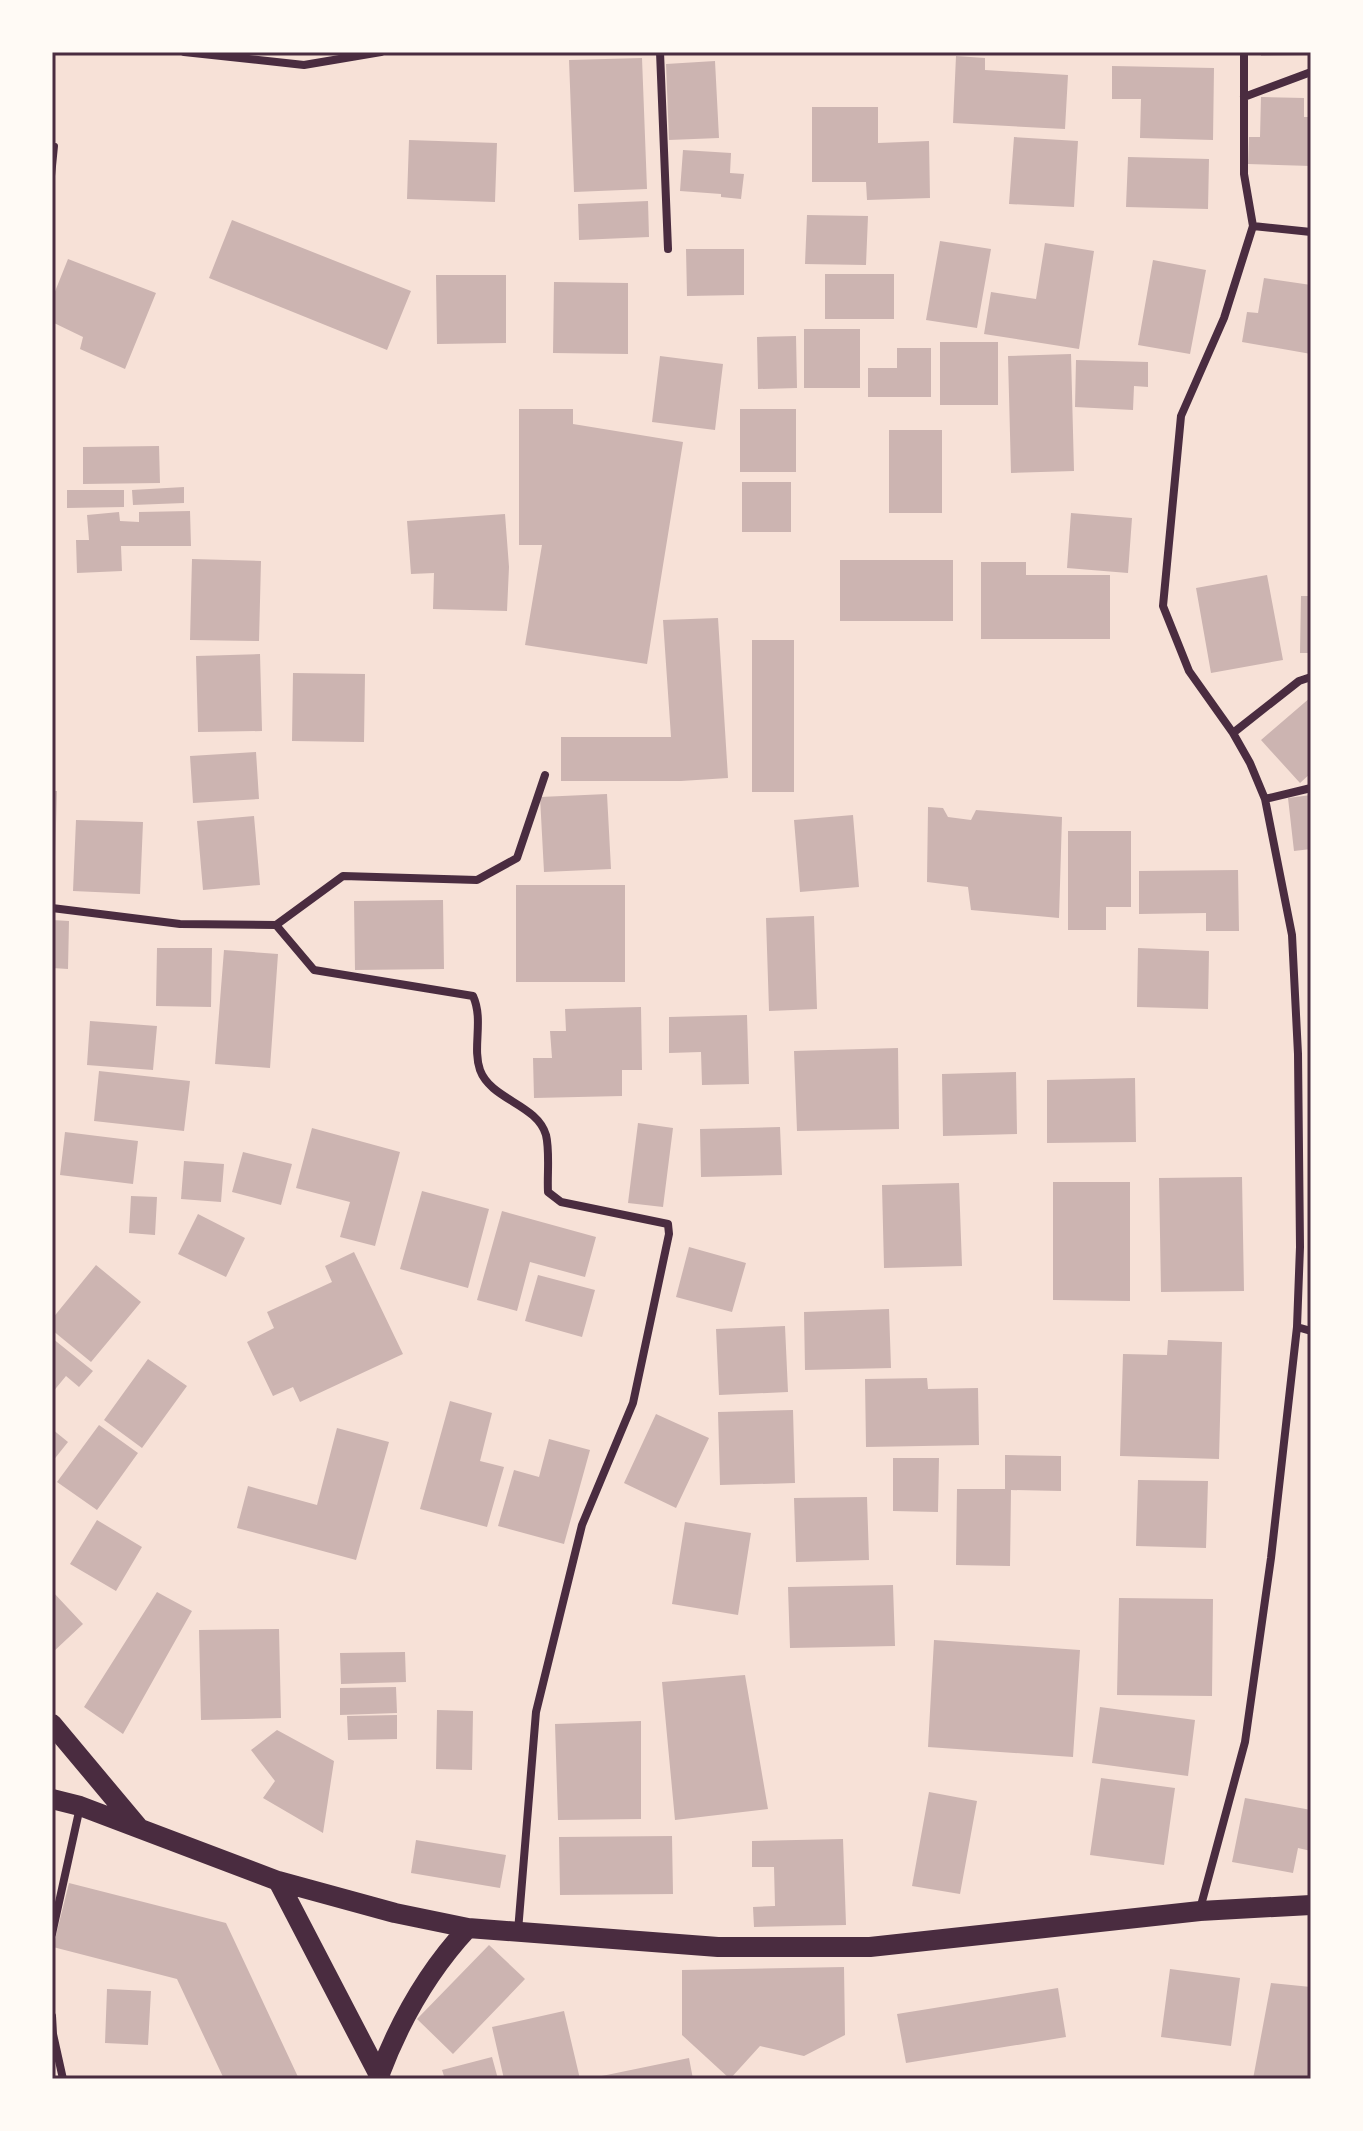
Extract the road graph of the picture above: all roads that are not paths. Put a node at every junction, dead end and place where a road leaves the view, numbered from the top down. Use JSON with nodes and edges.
{"nodes":[{"id":1,"x":184,"y":52,"type":"edge"},
{"id":2,"x":381,"y":52,"type":"edge"},
{"id":3,"x":660,"y":52,"type":"edge"},
{"id":4,"x":1244,"y":52,"type":"edge"},
{"id":5,"x":1311,"y":72,"type":"edge"},
{"id":6,"x":1244,"y":97,"type":"junction"},
{"id":7,"x":55,"y":146,"type":"dead end"},
{"id":8,"x":52,"y":176,"type":"edge"},
{"id":9,"x":1253,"y":226,"type":"junction"},
{"id":10,"x":1311,"y":232,"type":"edge"},
{"id":11,"x":668,"y":249,"type":"dead end"},
{"id":12,"x":1311,"y":677,"type":"edge"},
{"id":13,"x":1233,"y":733,"type":"junction"},
{"id":14,"x":545,"y":775,"type":"dead end"},
{"id":15,"x":1311,"y":788,"type":"edge"},
{"id":16,"x":1265,"y":799,"type":"junction"},
{"id":17,"x":52,"y":908,"type":"edge"},
{"id":18,"x":276,"y":925,"type":"junction"},
{"id":19,"x":1297,"y":1327,"type":"junction"},
{"id":20,"x":1311,"y":1331,"type":"edge"},
{"id":21,"x":52,"y":1724,"type":"edge"},
{"id":22,"x":52,"y":1799,"type":"edge"},
{"id":23,"x":80,"y":1806,"type":"junction"},
{"id":24,"x":142,"y":1831,"type":"junction"},
{"id":25,"x":278,"y":1881,"type":"junction"},
{"id":26,"x":1311,"y":1905,"type":"edge"},
{"id":27,"x":1200,"y":1911,"type":"junction"},
{"id":28,"x":468,"y":1928,"type":"junction"},
{"id":29,"x":518,"y":1932,"type":"junction"},
{"id":30,"x":52,"y":1934,"type":"edge"},
{"id":31,"x":52,"y":2016,"type":"edge"},
{"id":32,"x":380,"y":2078,"type":"edge"},
{"id":33,"x":63,"y":2079,"type":"edge"}],
"edges":[{"from":1,"to":2,"type":"street"},
{"from":3,"to":11,"type":"street"},
{"from":4,"to":6,"type":"street"},
{"from":5,"to":6,"type":"street"},
{"from":6,"to":9,"type":"street"},
{"from":7,"to":8,"type":"lane"},
{"from":9,"to":10,"type":"street"},
{"from":9,"to":13,"type":"street"},
{"from":12,"to":13,"type":"street"},
{"from":13,"to":16,"type":"street"},
{"from":14,"to":18,"type":"street"},
{"from":15,"to":16,"type":"street"},
{"from":16,"to":19,"type":"street"},
{"from":17,"to":18,"type":"street"},
{"from":18,"to":29,"type":"street"},
{"from":19,"to":20,"type":"street"},
{"from":19,"to":27,"type":"street"},
{"from":21,"to":24,"type":"main road"},
{"from":22,"to":23,"type":"main road"},
{"from":23,"to":24,"type":"main road"},
{"from":23,"to":30,"type":"street"},
{"from":24,"to":25,"type":"main road"},
{"from":25,"to":28,"type":"main road"},
{"from":25,"to":32,"type":"main road"},
{"from":26,"to":27,"type":"main road"},
{"from":27,"to":29,"type":"main road"},
{"from":28,"to":29,"type":"main road"},
{"from":28,"to":32,"type":"main road"},
{"from":31,"to":33,"type":"street"}]}
